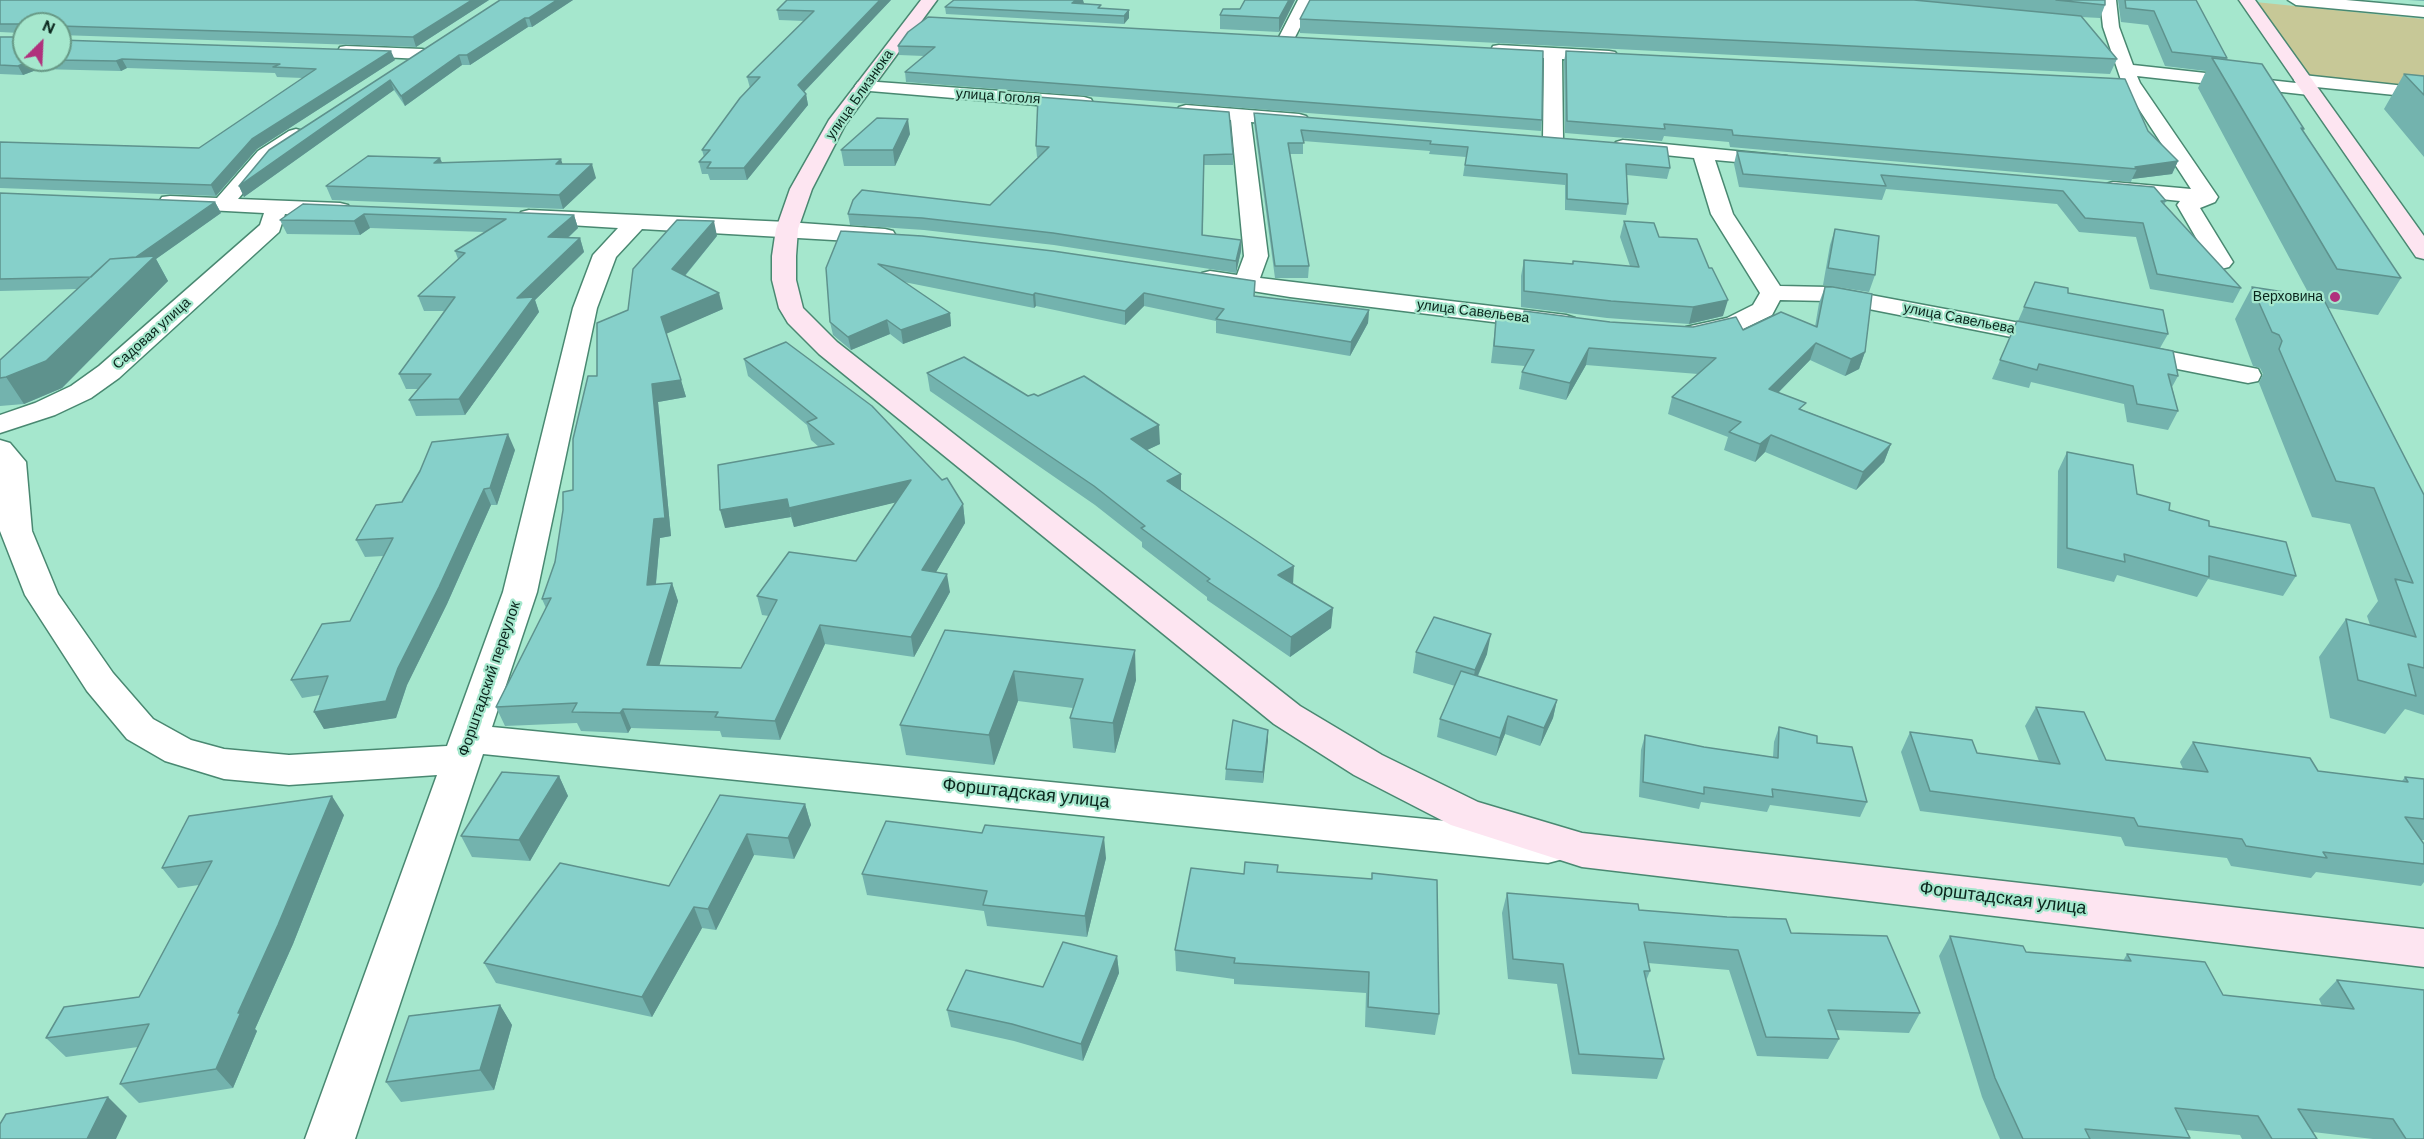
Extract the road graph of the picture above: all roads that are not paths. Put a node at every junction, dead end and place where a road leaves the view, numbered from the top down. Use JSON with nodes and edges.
{"nodes":[{"id":1,"x":929,"y":0,"type":"edge"},
{"id":2,"x":1306,"y":0,"type":"edge"},
{"id":3,"x":2108,"y":0,"type":"edge"},
{"id":4,"x":2247,"y":0,"type":"edge"},
{"id":5,"x":2296,"y":0,"type":"edge"},
{"id":6,"x":2424,"y":12,"type":"edge"},
{"id":7,"x":912,"y":20,"type":"junction"},
{"id":8,"x":936,"y":21,"type":"edge"},
{"id":9,"x":1310,"y":40,"type":"edge"},
{"id":10,"x":441,"y":42,"type":"edge"},
{"id":11,"x":1484,"y":50,"type":"edge"},
{"id":12,"x":329,"y":51,"type":"edge"},
{"id":13,"x":1553,"y":53,"type":"junction"},
{"id":14,"x":422,"y":54,"type":"junction"},
{"id":15,"x":1624,"y":57,"type":"edge"},
{"id":16,"x":393,"y":73,"type":"edge"},
{"id":17,"x":2128,"y":76,"type":"junction"},
{"id":18,"x":2107,"y":82,"type":"edge"},
{"id":19,"x":2306,"y":85,"type":"junction"},
{"id":20,"x":864,"y":86,"type":"junction"},
{"id":21,"x":2424,"y":93,"type":"edge"},
{"id":22,"x":1100,"y":105,"type":"edge"},
{"id":23,"x":1170,"y":110,"type":"edge"},
{"id":24,"x":1241,"y":116,"type":"junction"},
{"id":25,"x":1323,"y":122,"type":"edge"},
{"id":26,"x":314,"y":124,"type":"edge"},
{"id":27,"x":1532,"y":138,"type":"edge"},
{"id":28,"x":1553,"y":140,"type":"junction"},
{"id":29,"x":1576,"y":142,"type":"edge"},
{"id":30,"x":1599,"y":144,"type":"edge"},
{"id":31,"x":1702,"y":153,"type":"junction"},
{"id":32,"x":1796,"y":161,"type":"edge"},
{"id":33,"x":2090,"y":186,"type":"edge"},
{"id":34,"x":2207,"y":197,"type":"junction"},
{"id":35,"x":146,"y":201,"type":"edge"},
{"id":36,"x":224,"y":203,"type":"junction"},
{"id":37,"x":276,"y":208,"type":"junction"},
{"id":38,"x":358,"y":211,"type":"edge"},
{"id":39,"x":509,"y":216,"type":"edge"},
{"id":40,"x":637,"y":221,"type":"junction"},
{"id":41,"x":787,"y":229,"type":"junction"},
{"id":42,"x":912,"y":238,"type":"edge"},
{"id":43,"x":2424,"y":252,"type":"edge"},
{"id":44,"x":2221,"y":262,"type":"edge"},
{"id":45,"x":1189,"y":274,"type":"edge"},
{"id":46,"x":1246,"y":283,"type":"junction"},
{"id":47,"x":1772,"y":293,"type":"junction"},
{"id":48,"x":1583,"y":325,"type":"edge"},
{"id":49,"x":1677,"y":333,"type":"edge"},
{"id":50,"x":2248,"y":375,"type":"dead end"},
{"id":51,"x":0,"y":424,"type":"edge"},
{"id":52,"x":0,"y":449,"type":"edge"},
{"id":53,"x":466,"y":749,"type":"junction"},
{"id":54,"x":1582,"y":850,"type":"junction"},
{"id":55,"x":2424,"y":948,"type":"edge"},
{"id":56,"x":330,"y":1139,"type":"edge"}],
"edges":[{"from":1,"to":7,"type":"street","name":"улица Близнюка"},
{"from":2,"to":9,"type":"street"},
{"from":3,"to":17,"type":"street"},
{"from":4,"to":19,"type":"street"},
{"from":5,"to":6,"type":"street"},
{"from":7,"to":8,"type":"street"},
{"from":7,"to":20,"type":"street","name":"улица Близнюка"},
{"from":10,"to":14,"type":"street"},
{"from":11,"to":13,"type":"street"},
{"from":12,"to":14,"type":"street"},
{"from":13,"to":15,"type":"street"},
{"from":13,"to":28,"type":"street"},
{"from":14,"to":16,"type":"street"},
{"from":17,"to":18,"type":"street"},
{"from":17,"to":19,"type":"street"},
{"from":17,"to":34,"type":"street"},
{"from":19,"to":21,"type":"street"},
{"from":19,"to":43,"type":"street"},
{"from":20,"to":22,"type":"street","name":"улица Гоголя"},
{"from":20,"to":41,"type":"street","name":"улица Близнюка"},
{"from":23,"to":24,"type":"street"},
{"from":24,"to":25,"type":"street"},
{"from":24,"to":46,"type":"street"},
{"from":26,"to":36,"type":"street"},
{"from":27,"to":28,"type":"street"},
{"from":28,"to":29,"type":"street"},
{"from":30,"to":31,"type":"street"},
{"from":31,"to":32,"type":"street"},
{"from":31,"to":47,"type":"street"},
{"from":33,"to":34,"type":"street"},
{"from":34,"to":44,"type":"street"},
{"from":35,"to":36,"type":"street"},
{"from":36,"to":37,"type":"street"},
{"from":37,"to":38,"type":"street"},
{"from":37,"to":51,"type":"street","name":"Садовая улица"},
{"from":39,"to":40,"type":"street"},
{"from":40,"to":41,"type":"street"},
{"from":40,"to":53,"type":"street","name":"Форштадский переулок"},
{"from":41,"to":42,"type":"street"},
{"from":41,"to":54,"type":"street","name":"Форштадская улица"},
{"from":45,"to":46,"type":"street","name":"улица Савельева"},
{"from":46,"to":48,"type":"street","name":"улица Савельева"},
{"from":47,"to":49,"type":"street"},
{"from":47,"to":50,"type":"street","name":"улица Савельева"},
{"from":52,"to":53,"type":"street","name":"Форштадская улица"},
{"from":53,"to":54,"type":"street","name":"Форштадская улица"},
{"from":53,"to":56,"type":"street","name":"Форштадский переулок"},
{"from":54,"to":55,"type":"street","name":"Форштадская улица"}]}
